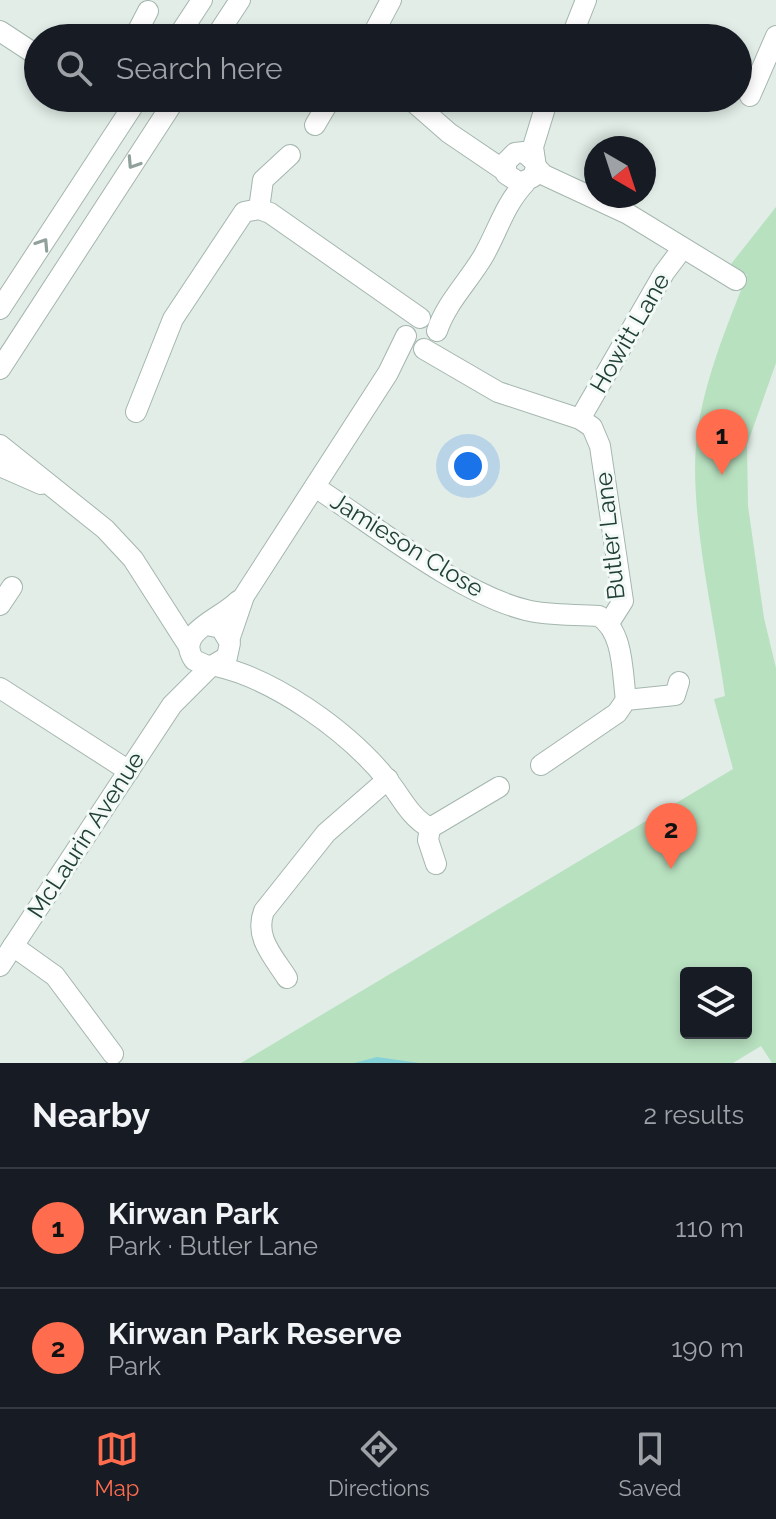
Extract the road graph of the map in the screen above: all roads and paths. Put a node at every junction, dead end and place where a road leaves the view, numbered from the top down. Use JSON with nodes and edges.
{"nodes":[{"id":1,"x":202,"y":0,"type":"edge"},
{"id":2,"x":240,"y":0,"type":"edge"},
{"id":3,"x":391,"y":0,"type":"edge"},
{"id":4,"x":586,"y":0,"type":"edge"},
{"id":5,"x":148,"y":11,"type":"dead end"},
{"id":6,"x":141,"y":24,"type":"edge"},
{"id":7,"x":186,"y":24,"type":"edge"},
{"id":8,"x":224,"y":24,"type":"edge"},
{"id":9,"x":378,"y":24,"type":"edge"},
{"id":10,"x":577,"y":24,"type":"edge"},
{"id":11,"x":0,"y":31,"type":"edge"},
{"id":12,"x":776,"y":36,"type":"edge"},
{"id":13,"x":24,"y":47,"type":"edge"},
{"id":14,"x":752,"y":91,"type":"edge"},
{"id":15,"x":129,"y":112,"type":"edge"},
{"id":16,"x":167,"y":112,"type":"edge"},
{"id":17,"x":323,"y":112,"type":"edge"},
{"id":18,"x":425,"y":112,"type":"edge"},
{"id":19,"x":543,"y":112,"type":"edge"},
{"id":20,"x":315,"y":125,"type":"dead end"},
{"id":21,"x":290,"y":155,"type":"dead end"},
{"id":22,"x":520,"y":168,"type":"junction"},
{"id":23,"x":259,"y":209,"type":"junction"},
{"id":24,"x":682,"y":249,"type":"junction"},
{"id":25,"x":736,"y":280,"type":"dead end"},
{"id":26,"x":0,"y":309,"type":"edge"},
{"id":27,"x":422,"y":334,"type":"junction"},
{"id":28,"x":0,"y":369,"type":"edge"},
{"id":29,"x":136,"y":412,"type":"dead end"},
{"id":30,"x":580,"y":419,"type":"junction"},
{"id":31,"x":0,"y":445,"type":"edge"},
{"id":32,"x":0,"y":466,"type":"edge"},
{"id":33,"x":49,"y":487,"type":"junction"},
{"id":34,"x":315,"y":487,"type":"junction"},
{"id":35,"x":12,"y":587,"type":"dead end"},
{"id":36,"x":155,"y":591,"type":"junction"},
{"id":37,"x":244,"y":596,"type":"junction"},
{"id":38,"x":0,"y":605,"type":"edge"},
{"id":39,"x":609,"y":623,"type":"junction"},
{"id":40,"x":205,"y":625,"type":"junction"},
{"id":41,"x":230,"y":641,"type":"junction"},
{"id":42,"x":188,"y":647,"type":"junction"},
{"id":43,"x":213,"y":666,"type":"junction"},
{"id":44,"x":679,"y":682,"type":"dead end"},
{"id":45,"x":267,"y":684,"type":"junction"},
{"id":46,"x":0,"y":688,"type":"edge"},
{"id":47,"x":626,"y":700,"type":"junction"},
{"id":48,"x":172,"y":705,"type":"junction"},
{"id":49,"x":541,"y":765,"type":"dead end"},
{"id":50,"x":129,"y":771,"type":"junction"},
{"id":51,"x":388,"y":779,"type":"junction"},
{"id":52,"x":499,"y":787,"type":"dead end"},
{"id":53,"x":430,"y":828,"type":"junction"},
{"id":54,"x":436,"y":864,"type":"dead end"},
{"id":55,"x":13,"y":946,"type":"junction"},
{"id":56,"x":0,"y":966,"type":"edge"},
{"id":57,"x":287,"y":978,"type":"dead end"},
{"id":58,"x":113,"y":1054,"type":"dead end"}],
"edges":[{"from":1,"to":7,"type":"street"},
{"from":2,"to":8,"type":"street"},
{"from":3,"to":9,"type":"street"},
{"from":4,"to":10,"type":"street"},
{"from":5,"to":6,"type":"street"},
{"from":11,"to":13,"type":"street"},
{"from":12,"to":14,"type":"street"},
{"from":26,"to":15,"type":"street","one_way":true},
{"from":16,"to":28,"type":"street","one_way":true},
{"from":17,"to":20,"type":"street"},
{"from":18,"to":22,"type":"street"},
{"from":19,"to":22,"type":"street"},
{"from":21,"to":23,"type":"street"},
{"from":22,"to":24,"type":"street"},
{"from":22,"to":27,"type":"street"},
{"from":23,"to":27,"type":"street"},
{"from":23,"to":29,"type":"street"},
{"from":24,"to":25,"type":"street"},
{"from":24,"to":30,"type":"street","name":"Howitt Lane"},
{"from":27,"to":30,"type":"street"},
{"from":27,"to":34,"type":"street"},
{"from":30,"to":39,"type":"street","name":"Butler Lane"},
{"from":31,"to":33,"type":"street"},
{"from":32,"to":33,"type":"street"},
{"from":33,"to":36,"type":"street"},
{"from":34,"to":37,"type":"street"},
{"from":34,"to":39,"type":"street","name":"Jamieson Close"},
{"from":35,"to":38,"type":"street"},
{"from":36,"to":40,"type":"street"},
{"from":36,"to":42,"type":"street"},
{"from":37,"to":40,"type":"street"},
{"from":37,"to":41,"type":"street"},
{"from":39,"to":47,"type":"street"},
{"from":40,"to":41,"type":"street"},
{"from":40,"to":42,"type":"street"},
{"from":41,"to":43,"type":"street"},
{"from":41,"to":45,"type":"street"},
{"from":42,"to":43,"type":"street"},
{"from":42,"to":48,"type":"street","name":"McLaurin Avenue"},
{"from":43,"to":45,"type":"street"},
{"from":43,"to":48,"type":"street","name":"McLaurin Avenue"},
{"from":44,"to":47,"type":"street"},
{"from":45,"to":51,"type":"street"},
{"from":46,"to":50,"type":"street"},
{"from":47,"to":49,"type":"street"},
{"from":48,"to":50,"type":"street","name":"McLaurin Avenue"},
{"from":50,"to":55,"type":"street","name":"McLaurin Avenue"},
{"from":51,"to":53,"type":"street"},
{"from":51,"to":57,"type":"street"},
{"from":52,"to":53,"type":"street"},
{"from":53,"to":54,"type":"street"},
{"from":55,"to":56,"type":"street","name":"McLaurin Avenue"},
{"from":55,"to":58,"type":"street"}]}
